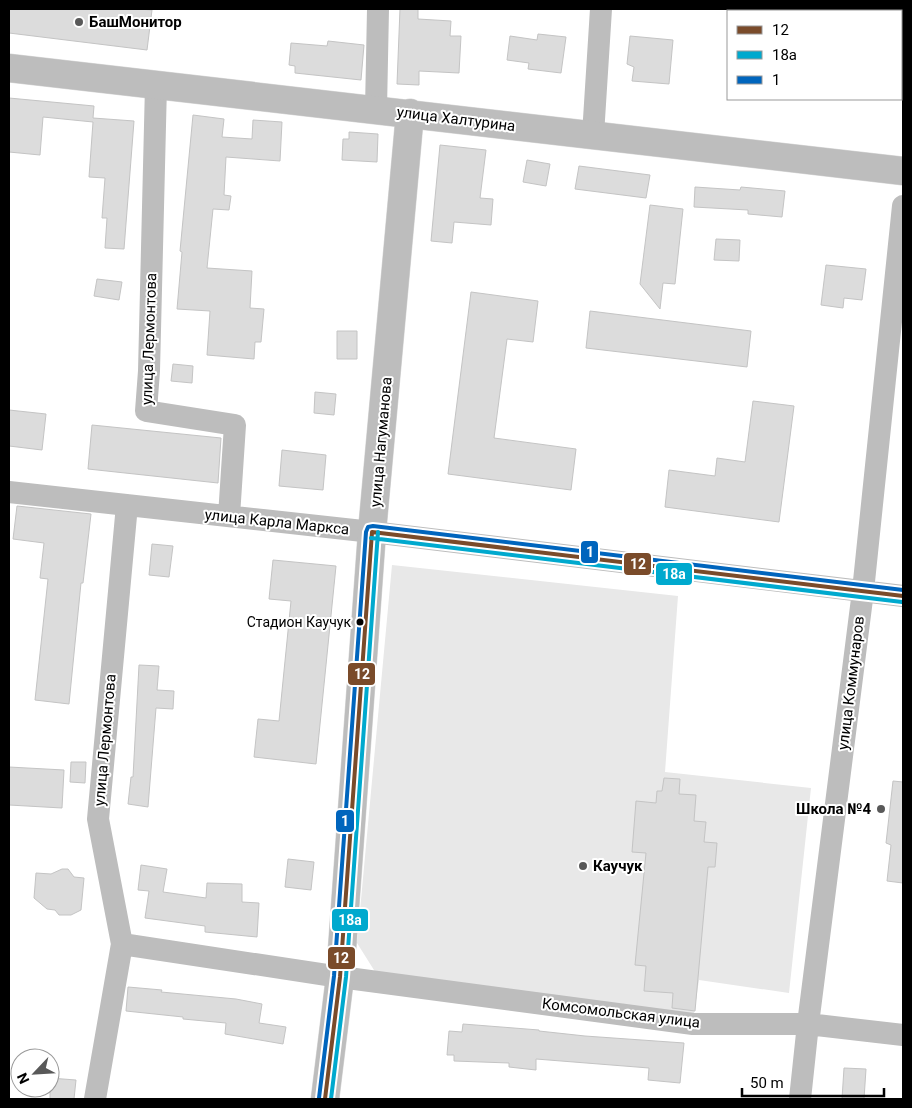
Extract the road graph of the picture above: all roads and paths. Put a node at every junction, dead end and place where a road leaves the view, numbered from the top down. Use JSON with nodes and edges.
{"nodes":[{"id":1,"x":378,"y":9,"type":"edge"},
{"id":2,"x":601,"y":9,"type":"edge"},
{"id":3,"x":9,"y":68,"type":"edge"},
{"id":4,"x":156,"y":85,"type":"junction"},
{"id":5,"x":376,"y":109,"type":"junction"},
{"id":6,"x":410,"y":113,"type":"junction"},
{"id":7,"x":593,"y":135,"type":"junction"},
{"id":8,"x":903,"y":170,"type":"edge"},
{"id":9,"x":903,"y":206,"type":"edge"},
{"id":10,"x":9,"y":492,"type":"edge"},
{"id":11,"x":127,"y":505,"type":"junction"},
{"id":12,"x":229,"y":516,"type":"junction"},
{"id":13,"x":372,"y":532,"type":"junction"},
{"id":14,"x":863,"y":591,"type":"junction"},
{"id":15,"x":903,"y":596,"type":"edge"},
{"id":16,"x":122,"y":944,"type":"junction"},
{"id":17,"x":340,"y":977,"type":"junction"},
{"id":18,"x":808,"y":1024,"type":"junction"},
{"id":19,"x":903,"y":1035,"type":"edge"},
{"id":20,"x":95,"y":1099,"type":"edge"},
{"id":21,"x":325,"y":1099,"type":"edge"},
{"id":22,"x":800,"y":1099,"type":"edge"}],
"edges":[{"from":1,"to":5,"type":"street"},
{"from":2,"to":7,"type":"street"},
{"from":3,"to":4,"type":"main road","name":"улица Халтурина"},
{"from":4,"to":5,"type":"main road","name":"улица Халтурина"},
{"from":4,"to":12,"type":"street","name":"улица Лермонтова"},
{"from":5,"to":6,"type":"main road","name":"улица Халтурина"},
{"from":6,"to":7,"type":"main road","name":"улица Халтурина"},
{"from":6,"to":13,"type":"main road","name":"улица Нагуманова"},
{"from":7,"to":8,"type":"main road","name":"улица Халтурина"},
{"from":9,"to":14,"type":"street","name":"улица Коммунаров"},
{"from":10,"to":11,"type":"street","name":"улица Карла Маркса"},
{"from":11,"to":12,"type":"street","name":"улица Карла Маркса"},
{"from":11,"to":16,"type":"street","name":"улица Лермонтова"},
{"from":12,"to":13,"type":"street","name":"улица Карла Маркса"},
{"from":13,"to":14,"type":"street","name":"улица Карла Маркса"},
{"from":13,"to":17,"type":"main road","name":"улица Нагуманова"},
{"from":14,"to":15,"type":"street","name":"улица Карла Маркса"},
{"from":14,"to":18,"type":"street","name":"улица Коммунаров"},
{"from":16,"to":17,"type":"street"},
{"from":16,"to":20,"type":"street","name":"улица Лермонтова"},
{"from":17,"to":18,"type":"street","name":"Комсомольская улица"},
{"from":17,"to":21,"type":"main road","name":"улица Нагуманова"},
{"from":18,"to":19,"type":"street","name":"Комсомольская улица"},
{"from":18,"to":22,"type":"street","name":"улица Коммунаров"}]}
